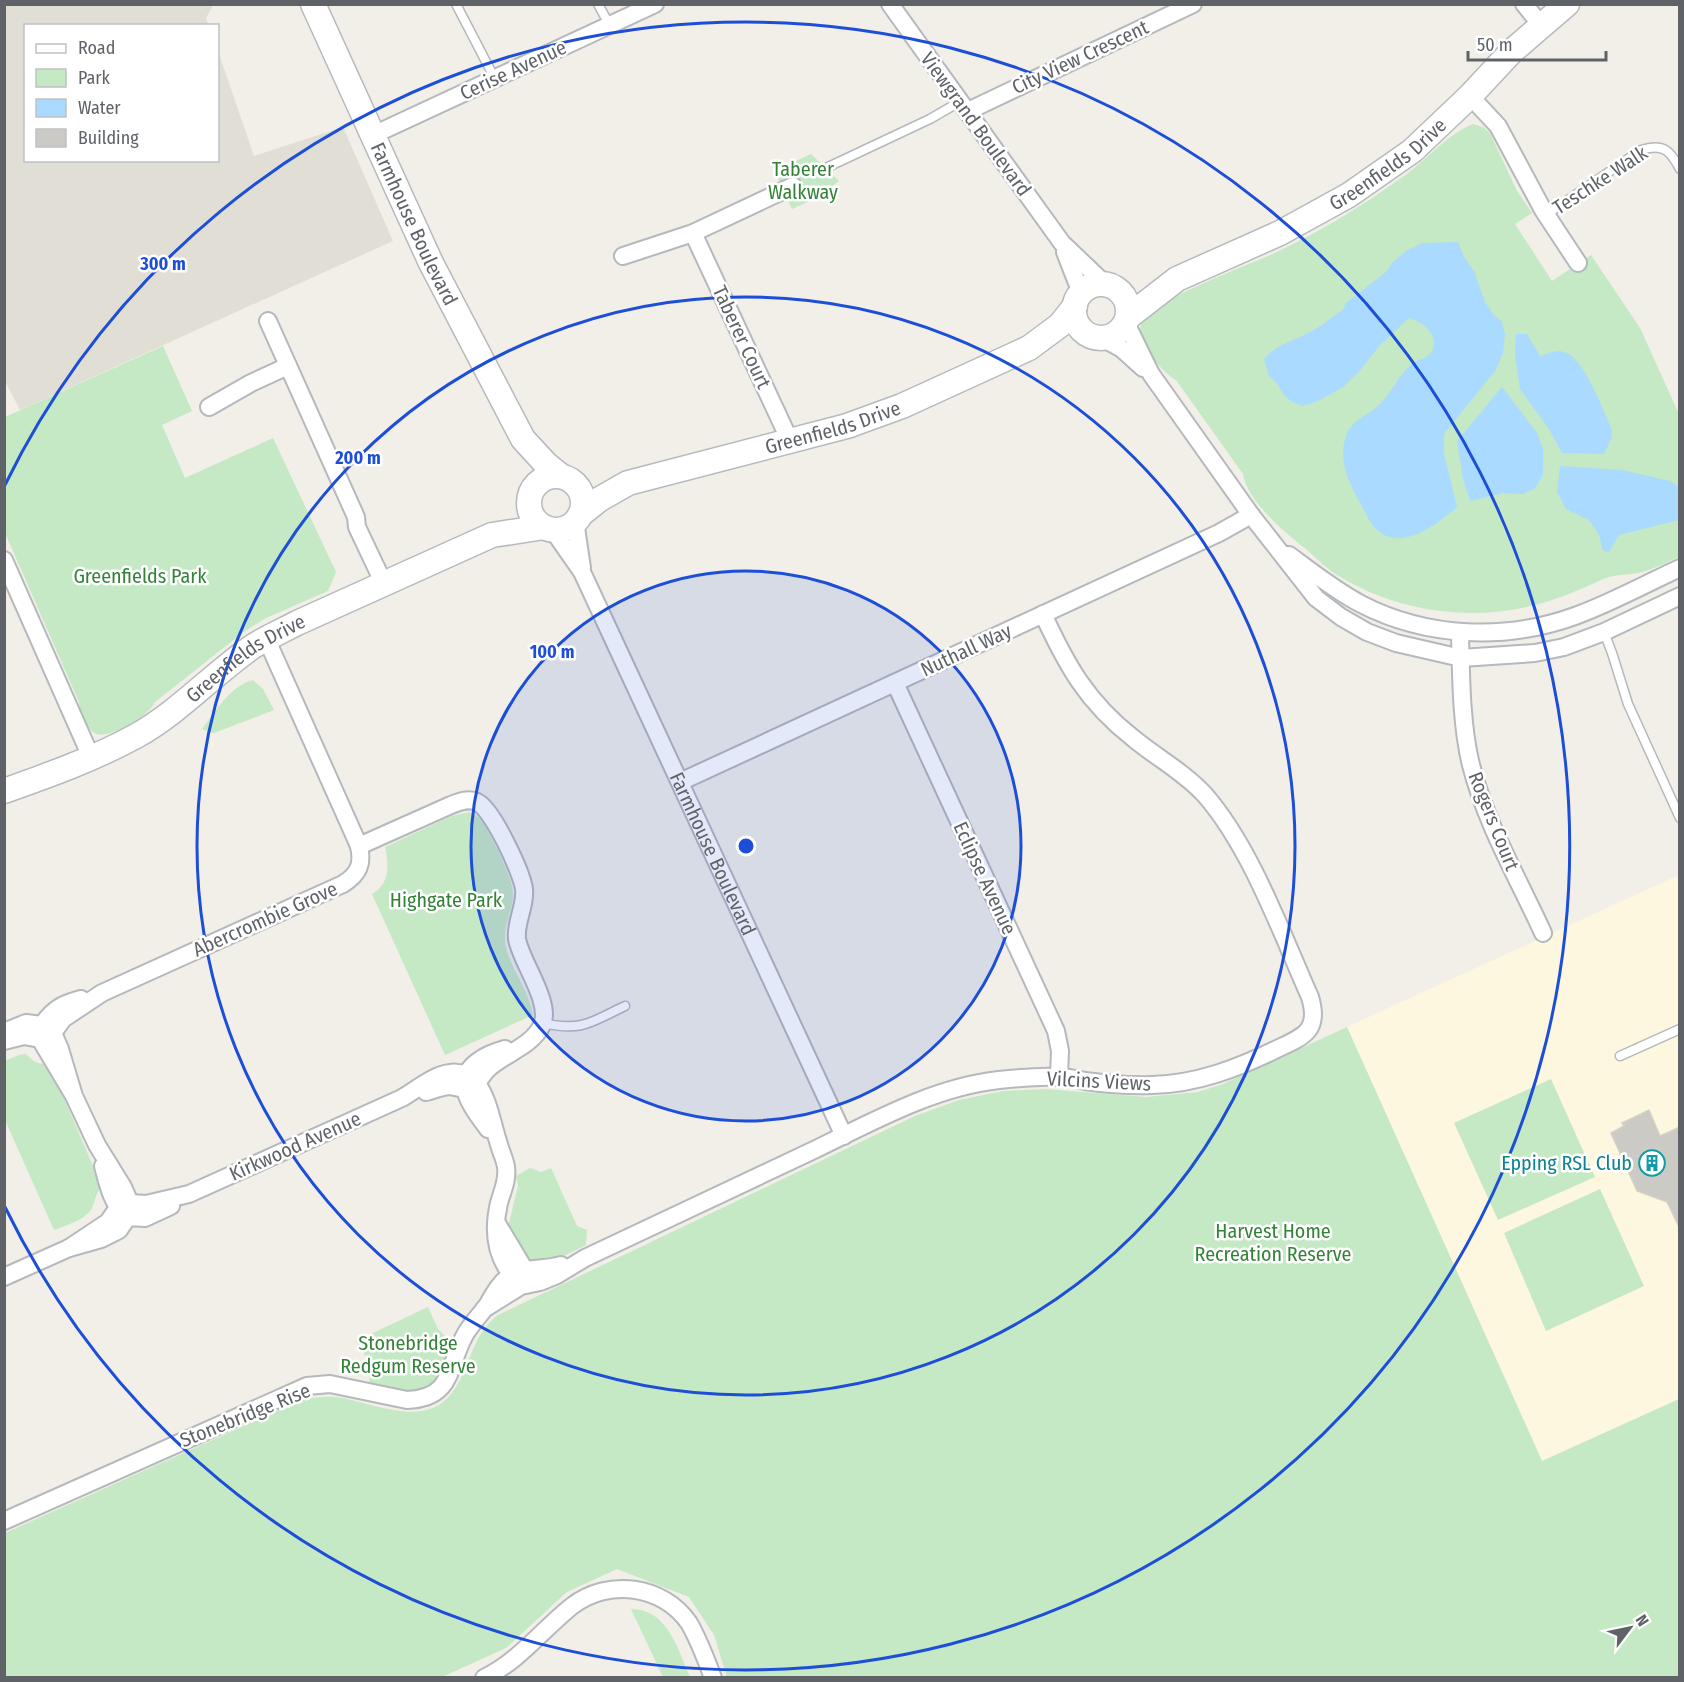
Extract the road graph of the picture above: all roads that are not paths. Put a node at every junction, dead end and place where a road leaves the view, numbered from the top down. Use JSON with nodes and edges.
{"nodes":[{"id":1,"x":313,"y":4,"type":"edge"},
{"id":2,"x":456,"y":4,"type":"edge"},
{"id":3,"x":598,"y":4,"type":"edge"},
{"id":4,"x":655,"y":4,"type":"edge"},
{"id":5,"x":890,"y":4,"type":"edge"},
{"id":6,"x":1193,"y":4,"type":"edge"},
{"id":7,"x":1524,"y":4,"type":"edge"},
{"id":8,"x":1567,"y":4,"type":"edge"},
{"id":9,"x":1540,"y":25,"type":"junction"},
{"id":10,"x":610,"y":26,"type":"junction"},
{"id":11,"x":495,"y":79,"type":"junction"},
{"id":12,"x":1470,"y":96,"type":"junction"},
{"id":13,"x":964,"y":106,"type":"junction"},
{"id":14,"x":371,"y":136,"type":"junction"},
{"id":15,"x":828,"y":167,"type":"dead end"},
{"id":16,"x":1680,"y":169,"type":"edge"},
{"id":17,"x":792,"y":186,"type":"dead end"},
{"id":18,"x":1546,"y":215,"type":"junction"},
{"id":19,"x":693,"y":233,"type":"junction"},
{"id":20,"x":1062,"y":243,"type":"junction"},
{"id":21,"x":623,"y":256,"type":"dead end"},
{"id":22,"x":1578,"y":263,"type":"dead end"},
{"id":23,"x":1177,"y":279,"type":"junction"},
{"id":24,"x":1109,"y":286,"type":"junction"},
{"id":25,"x":1078,"y":299,"type":"junction"},
{"id":26,"x":1127,"y":320,"type":"junction"},
{"id":27,"x":268,"y":321,"type":"dead end"},
{"id":28,"x":1096,"y":337,"type":"junction"},
{"id":29,"x":1029,"y":348,"type":"junction"},
{"id":30,"x":288,"y":366,"type":"junction"},
{"id":31,"x":1150,"y":374,"type":"junction"},
{"id":32,"x":209,"y":407,"type":"dead end"},
{"id":33,"x":523,"y":438,"type":"junction"},
{"id":34,"x":790,"y":441,"type":"junction"},
{"id":35,"x":565,"y":478,"type":"junction"},
{"id":36,"x":628,"y":483,"type":"junction"},
{"id":37,"x":532,"y":491,"type":"junction"},
{"id":38,"x":1251,"y":515,"type":"junction"},
{"id":39,"x":577,"y":518,"type":"junction"},
{"id":40,"x":548,"y":528,"type":"junction"},
{"id":41,"x":492,"y":535,"type":"junction"},
{"id":42,"x":1274,"y":544,"type":"junction"},
{"id":43,"x":4,"y":560,"type":"edge"},
{"id":44,"x":1680,"y":568,"type":"edge"},
{"id":45,"x":582,"y":572,"type":"junction"},
{"id":46,"x":384,"y":584,"type":"junction"},
{"id":47,"x":1680,"y":596,"type":"edge"},
{"id":48,"x":1042,"y":614,"type":"junction"},
{"id":49,"x":1604,"y":632,"type":"junction"},
{"id":50,"x":1460,"y":633,"type":"junction"},
{"id":51,"x":266,"y":638,"type":"junction"},
{"id":52,"x":1461,"y":658,"type":"junction"},
{"id":53,"x":895,"y":683,"type":"junction"},
{"id":54,"x":91,"y":757,"type":"junction"},
{"id":55,"x":680,"y":782,"type":"junction"},
{"id":56,"x":4,"y":791,"type":"edge"},
{"id":57,"x":1680,"y":818,"type":"edge"},
{"id":58,"x":359,"y":846,"type":"junction"},
{"id":59,"x":1544,"y":933,"type":"dead end"},
{"id":60,"x":625,"y":1006,"type":"dead end"},
{"id":61,"x":543,"y":1023,"type":"junction"},
{"id":62,"x":1680,"y":1029,"type":"edge"},
{"id":63,"x":4,"y":1032,"type":"edge"},
{"id":64,"x":45,"y":1032,"type":"junction"},
{"id":65,"x":4,"y":1041,"type":"edge"},
{"id":66,"x":1620,"y":1056,"type":"dead end"},
{"id":67,"x":1059,"y":1077,"type":"junction"},
{"id":68,"x":470,"y":1083,"type":"junction"},
{"id":69,"x":844,"y":1136,"type":"junction"},
{"id":70,"x":125,"y":1209,"type":"junction"},
{"id":71,"x":519,"y":1276,"type":"junction"},
{"id":72,"x":4,"y":1277,"type":"edge"},
{"id":73,"x":4,"y":1521,"type":"edge"},
{"id":74,"x":484,"y":1677,"type":"edge"},
{"id":75,"x":713,"y":1677,"type":"edge"}],
"edges":[{"from":1,"to":14,"type":"street","name":"Farmhouse Boulevard"},
{"from":2,"to":11,"type":"lane"},
{"from":3,"to":10,"type":"lane"},
{"from":4,"to":10,"type":"street","name":"Cerise Avenue"},
{"from":5,"to":13,"type":"street","name":"Viewgrand Boulevard"},
{"from":6,"to":13,"type":"street","name":"City View Crescent"},
{"from":7,"to":9,"type":"street"},
{"from":8,"to":9,"type":"street","name":"Greenfields Drive"},
{"from":9,"to":12,"type":"street","name":"Greenfields Drive"},
{"from":10,"to":11,"type":"street","name":"Cerise Avenue"},
{"from":11,"to":14,"type":"street","name":"Cerise Avenue"},
{"from":12,"to":18,"type":"street","name":"Teschke Walk"},
{"from":12,"to":23,"type":"street","name":"Greenfields Drive"},
{"from":13,"to":15,"type":"lane"},
{"from":13,"to":20,"type":"street","name":"Viewgrand Boulevard"},
{"from":14,"to":33,"type":"street","name":"Farmhouse Boulevard"},
{"from":16,"to":18,"type":"lane","name":"Teschke Walk"},
{"from":17,"to":19,"type":"street"},
{"from":18,"to":22,"type":"street","name":"Teschke Walk"},
{"from":19,"to":21,"type":"street"},
{"from":19,"to":34,"type":"street","name":"Taberer Court"},
{"from":20,"to":24,"type":"street","name":"Viewgrand Boulevard"},
{"from":20,"to":25,"type":"street","name":"Viewgrand Boulevard"},
{"from":23,"to":24,"type":"street","name":"Greenfields Drive"},
{"from":23,"to":26,"type":"street","name":"Greenfields Drive"},
{"from":24,"to":25,"type":"street"},
{"from":24,"to":26,"type":"street"},
{"from":25,"to":28,"type":"street"},
{"from":25,"to":29,"type":"street","name":"Greenfields Drive"},
{"from":26,"to":28,"type":"street"},
{"from":26,"to":31,"type":"street"},
{"from":27,"to":30,"type":"street"},
{"from":28,"to":29,"type":"street","name":"Greenfields Drive"},
{"from":28,"to":31,"type":"street"},
{"from":29,"to":34,"type":"street","name":"Greenfields Drive"},
{"from":30,"to":32,"type":"street"},
{"from":30,"to":46,"type":"street"},
{"from":31,"to":38,"type":"street"},
{"from":33,"to":35,"type":"street","name":"Farmhouse Boulevard"},
{"from":33,"to":37,"type":"street","name":"Farmhouse Boulevard"},
{"from":34,"to":36,"type":"street","name":"Greenfields Drive"},
{"from":35,"to":36,"type":"street","name":"Greenfields Drive"},
{"from":35,"to":37,"type":"street"},
{"from":35,"to":39,"type":"street"},
{"from":36,"to":39,"type":"street","name":"Greenfields Drive"},
{"from":37,"to":40,"type":"street"},
{"from":37,"to":41,"type":"street","name":"Greenfields Drive"},
{"from":38,"to":42,"type":"street"},
{"from":38,"to":48,"type":"street","name":"Nuthall Way"},
{"from":39,"to":40,"type":"street"},
{"from":39,"to":45,"type":"street","name":"Farmhouse Boulevard"},
{"from":40,"to":41,"type":"street","name":"Greenfields Drive"},
{"from":40,"to":45,"type":"street","name":"Farmhouse Boulevard"},
{"from":41,"to":46,"type":"street","name":"Greenfields Drive"},
{"from":42,"to":50,"type":"street"},
{"from":42,"to":52,"type":"street"},
{"from":43,"to":54,"type":"street"},
{"from":44,"to":50,"type":"street"},
{"from":45,"to":55,"type":"street","name":"Farmhouse Boulevard"},
{"from":46,"to":51,"type":"street","name":"Greenfields Drive"},
{"from":47,"to":49,"type":"street"},
{"from":48,"to":53,"type":"street","name":"Nuthall Way"},
{"from":48,"to":67,"type":"street","name":"Vilcins Views"},
{"from":49,"to":52,"type":"street"},
{"from":49,"to":57,"type":"lane"},
{"from":50,"to":52,"type":"street","name":"Rogers Court"},
{"from":51,"to":54,"type":"street","name":"Greenfields Drive"},
{"from":51,"to":58,"type":"street"},
{"from":52,"to":59,"type":"street","name":"Rogers Court"},
{"from":53,"to":55,"type":"street","name":"Nuthall Way"},
{"from":53,"to":67,"type":"street","name":"Eclipse Avenue"},
{"from":54,"to":56,"type":"street","name":"Greenfields Drive"},
{"from":55,"to":69,"type":"street","name":"Farmhouse Boulevard"},
{"from":58,"to":61,"type":"street"},
{"from":58,"to":64,"type":"street","name":"Abercrombie Grove"},
{"from":60,"to":61,"type":"lane"},
{"from":61,"to":68,"type":"street"},
{"from":62,"to":66,"type":"lane"},
{"from":63,"to":64,"type":"street"},
{"from":64,"to":65,"type":"street"},
{"from":64,"to":70,"type":"street"},
{"from":67,"to":69,"type":"street","name":"Vilcins Views"},
{"from":68,"to":70,"type":"street","name":"Kirkwood Avenue"},
{"from":68,"to":71,"type":"street"},
{"from":69,"to":71,"type":"street","name":"Vilcins Views"},
{"from":70,"to":72,"type":"street"},
{"from":71,"to":73,"type":"street","name":"Stonebridge Rise"},
{"from":74,"to":75,"type":"street"}]}
